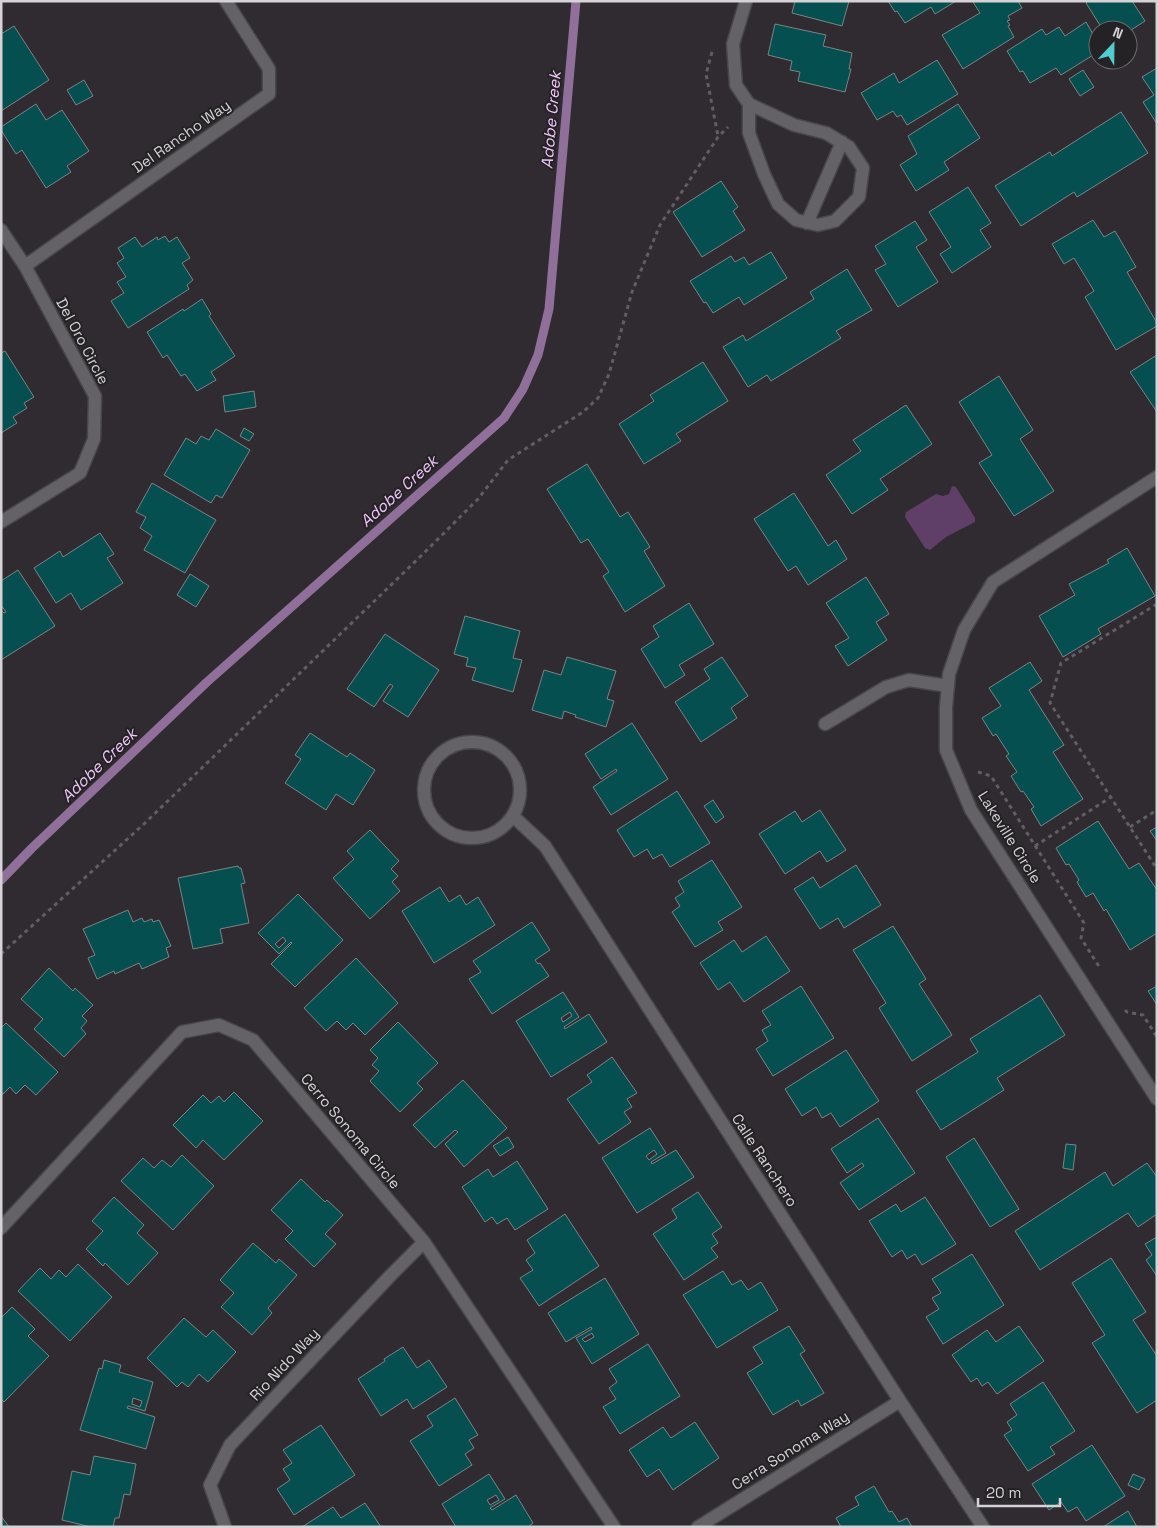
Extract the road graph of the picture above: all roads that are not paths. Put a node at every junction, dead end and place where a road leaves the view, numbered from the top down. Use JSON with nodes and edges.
{"nodes":[{"id":1,"x":226,"y":1,"type":"edge"},
{"id":2,"x":746,"y":1,"type":"edge"},
{"id":3,"x":749,"y":104,"type":"junction"},
{"id":4,"x":842,"y":142,"type":"junction"},
{"id":5,"x":807,"y":223,"type":"junction"},
{"id":6,"x":1,"y":230,"type":"edge"},
{"id":7,"x":26,"y":266,"type":"junction"},
{"id":8,"x":1157,"y":477,"type":"edge"},
{"id":9,"x":1,"y":522,"type":"edge"},
{"id":10,"x":948,"y":686,"type":"junction"},
{"id":11,"x":825,"y":724,"type":"dead end"},
{"id":12,"x":513,"y":816,"type":"junction"},
{"id":13,"x":1157,"y":1099,"type":"edge"},
{"id":14,"x":1,"y":1228,"type":"edge"},
{"id":15,"x":424,"y":1242,"type":"junction"},
{"id":16,"x":900,"y":1401,"type":"junction"},
{"id":17,"x":225,"y":1527,"type":"edge"},
{"id":18,"x":614,"y":1527,"type":"edge"},
{"id":19,"x":698,"y":1527,"type":"edge"},
{"id":20,"x":983,"y":1527,"type":"edge"}],
"edges":[{"from":1,"to":7,"type":"street","name":"Del Rancho Way"},
{"from":2,"to":3,"type":"street"},
{"from":3,"to":4,"type":"street"},
{"from":3,"to":5,"type":"street"},
{"from":4,"to":5,"type":"street"},
{"from":4,"to":5,"type":"street"},
{"from":6,"to":7,"type":"street","name":"Del Oro Circle"},
{"from":7,"to":9,"type":"street","name":"Del Oro Circle"},
{"from":8,"to":10,"type":"street","name":"Lakeville Circle"},
{"from":10,"to":11,"type":"street"},
{"from":10,"to":13,"type":"street","name":"Lakeville Circle"},
{"from":12,"to":12,"type":"street"},
{"from":12,"to":16,"type":"street","name":"Calle Ranchero"},
{"from":14,"to":15,"type":"street","name":"Cerro Sonoma Circle"},
{"from":15,"to":17,"type":"street","name":"Rio Nido Way"},
{"from":15,"to":18,"type":"street","name":"Cerro Sonoma Circle"},
{"from":16,"to":19,"type":"street","name":"Cerra Sonoma Way"},
{"from":16,"to":20,"type":"street","name":"Calle Ranchero"}]}
